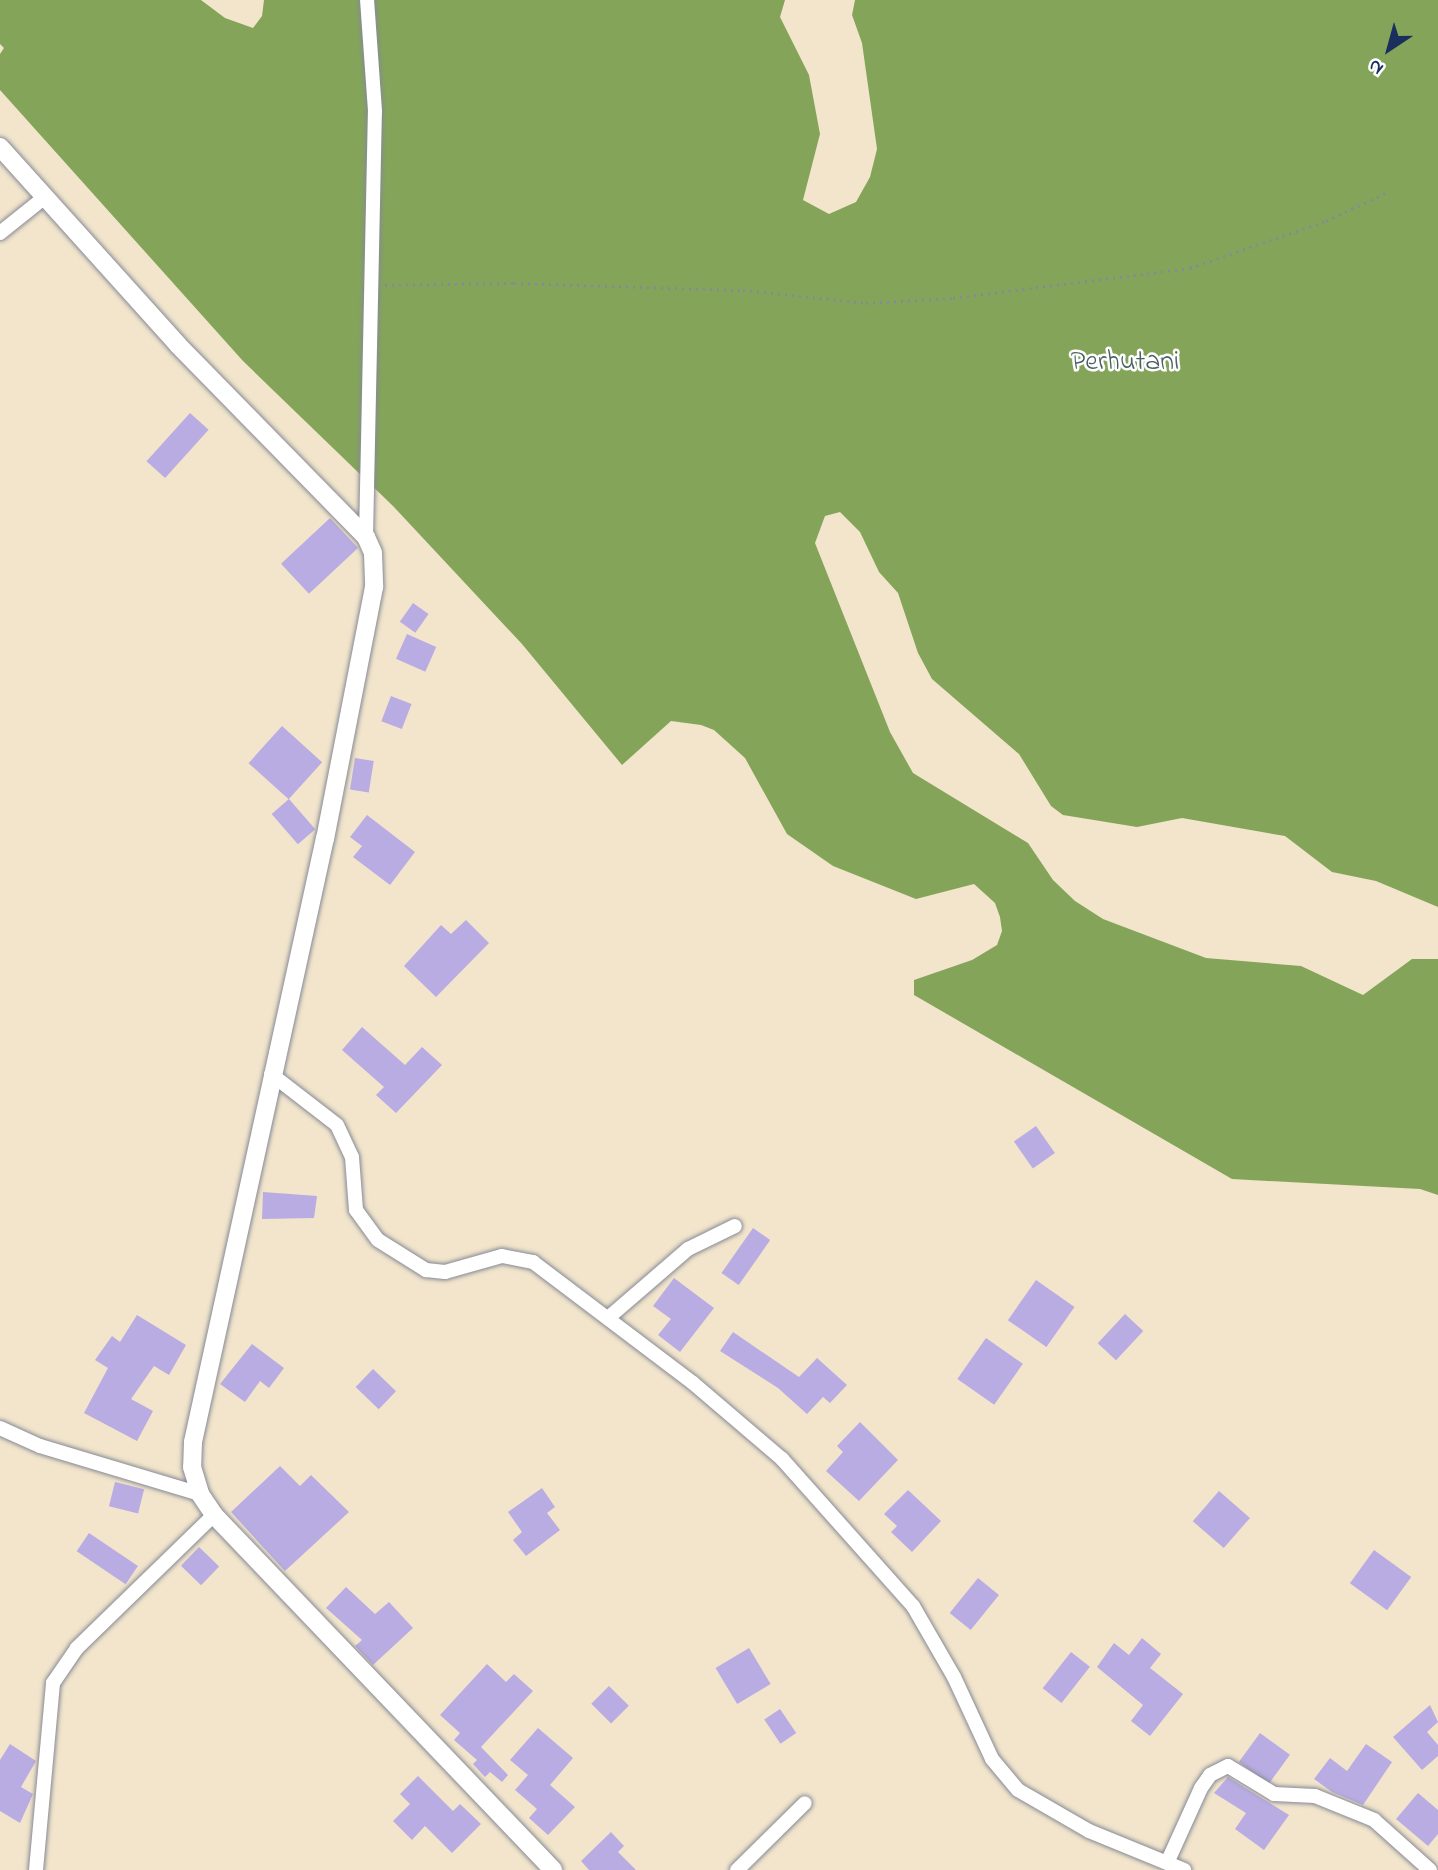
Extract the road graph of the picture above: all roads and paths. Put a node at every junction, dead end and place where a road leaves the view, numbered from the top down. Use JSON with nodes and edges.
{"nodes":[{"id":1,"x":367,"y":0,"type":"edge"},
{"id":2,"x":0,"y":147,"type":"edge"},
{"id":3,"x":1388,"y":192,"type":"dead end"},
{"id":4,"x":44,"y":197,"type":"junction"},
{"id":5,"x":0,"y":233,"type":"edge"},
{"id":6,"x":368,"y":285,"type":"junction"},
{"id":7,"x":366,"y":537,"type":"junction"},
{"id":8,"x":271,"y":1074,"type":"junction"},
{"id":9,"x":735,"y":1226,"type":"dead end"},
{"id":10,"x":608,"y":1318,"type":"junction"},
{"id":11,"x":0,"y":1428,"type":"edge"},
{"id":12,"x":200,"y":1493,"type":"junction"},
{"id":13,"x":214,"y":1515,"type":"junction"},
{"id":14,"x":805,"y":1803,"type":"dead end"},
{"id":15,"x":1167,"y":1863,"type":"junction"},
{"id":16,"x":37,"y":1870,"type":"edge"},
{"id":17,"x":553,"y":1870,"type":"edge"},
{"id":18,"x":737,"y":1870,"type":"edge"},
{"id":19,"x":1184,"y":1870,"type":"edge"},
{"id":20,"x":1430,"y":1870,"type":"edge"}],
"edges":[{"from":1,"to":6,"type":"street"},
{"from":2,"to":4,"type":"street"},
{"from":3,"to":6,"type":"path"},
{"from":4,"to":5,"type":"street"},
{"from":4,"to":7,"type":"street"},
{"from":6,"to":7,"type":"street"},
{"from":7,"to":8,"type":"street"},
{"from":8,"to":10,"type":"street"},
{"from":8,"to":12,"type":"street"},
{"from":9,"to":10,"type":"street"},
{"from":10,"to":15,"type":"street"},
{"from":11,"to":12,"type":"street"},
{"from":12,"to":13,"type":"street"},
{"from":13,"to":16,"type":"street"},
{"from":13,"to":17,"type":"street"},
{"from":14,"to":18,"type":"street"},
{"from":15,"to":19,"type":"street"},
{"from":15,"to":20,"type":"street"}]}
